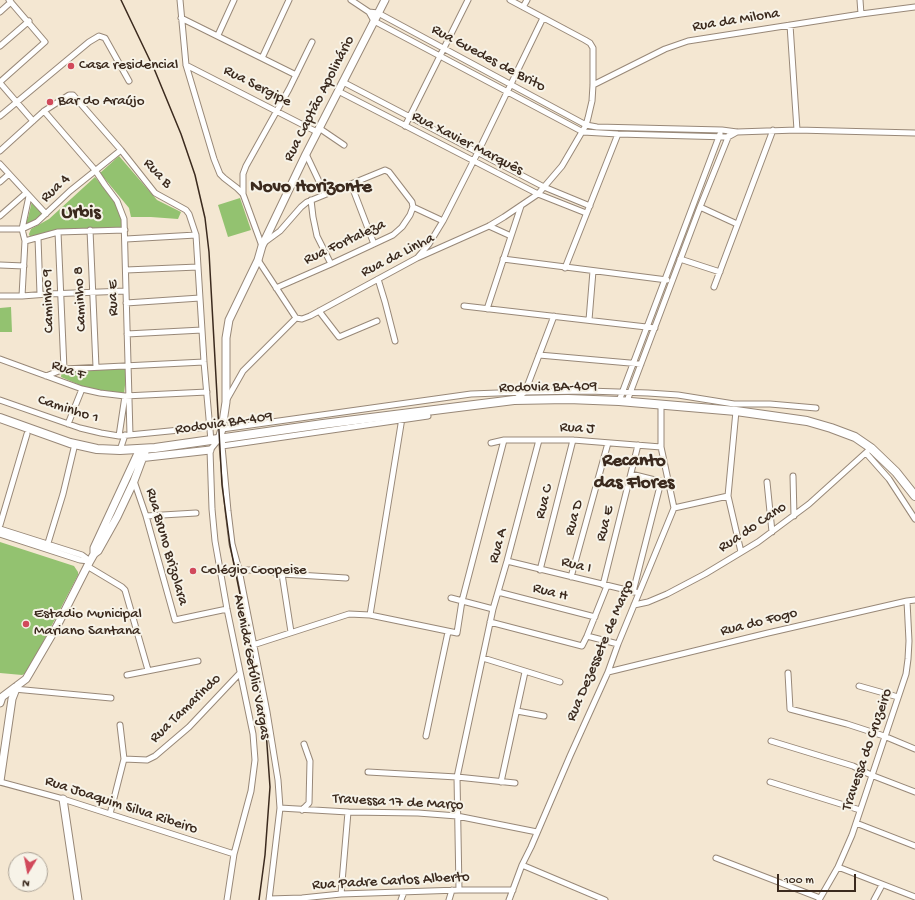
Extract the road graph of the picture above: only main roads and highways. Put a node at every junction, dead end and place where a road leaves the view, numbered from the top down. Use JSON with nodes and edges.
{"nodes":[{"id":1,"x":0,"y":418,"type":"edge"},
{"id":2,"x":913,"y":488,"type":"edge"},
{"id":3,"x":915,"y":496,"type":"edge"}],
"edges":[{"from":1,"to":2,"type":"main road","name":"Rodovia BA-409"},
{"from":2,"to":3,"type":"main road","name":"Rodovia BA-409"}]}
